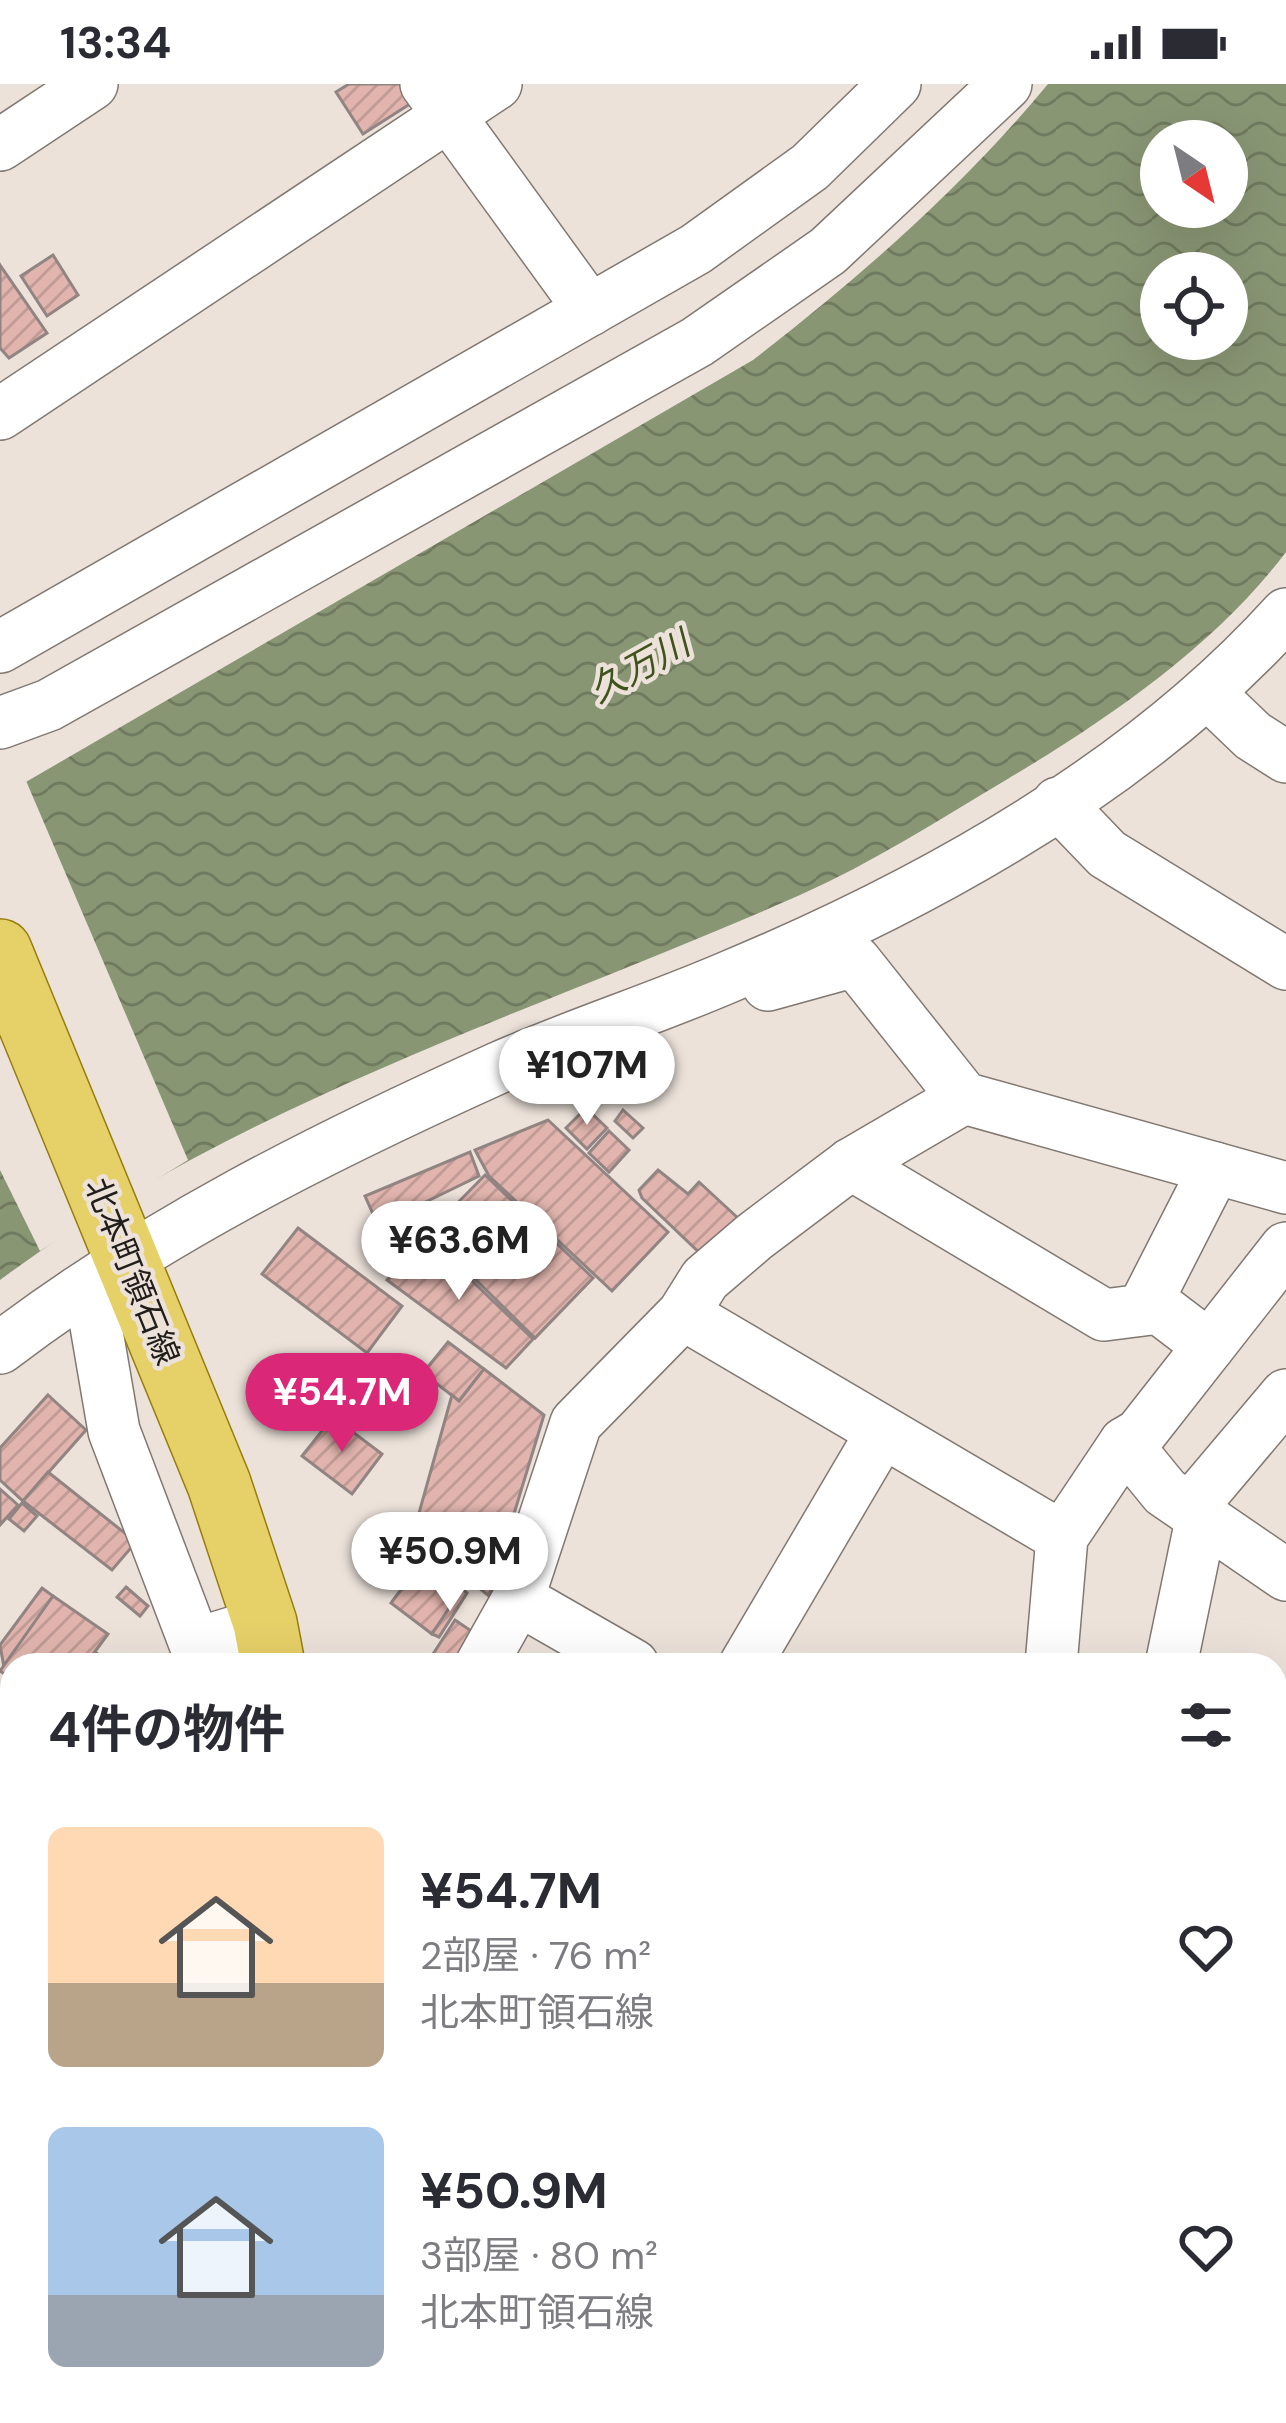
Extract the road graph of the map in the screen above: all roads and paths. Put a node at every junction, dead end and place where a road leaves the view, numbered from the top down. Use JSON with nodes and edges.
{"nodes":[{"id":1,"x":92,"y":84,"type":"edge"},
{"id":2,"x":496,"y":84,"type":"edge"},
{"id":3,"x":895,"y":84,"type":"edge"},
{"id":4,"x":1006,"y":84,"type":"edge"},
{"id":5,"x":438,"y":100,"type":"edge"},
{"id":6,"x":0,"y":145,"type":"edge"},
{"id":7,"x":590,"y":310,"type":"junction"},
{"id":8,"x":0,"y":414,"type":"edge"},
{"id":9,"x":151,"y":562,"type":"junction"},
{"id":10,"x":1286,"y":614,"type":"edge"},
{"id":11,"x":0,"y":647,"type":"edge"},
{"id":12,"x":7,"y":720,"type":"edge"},
{"id":13,"x":1241,"y":722,"type":"edge"},
{"id":14,"x":1062,"y":808,"type":"junction"},
{"id":15,"x":0,"y":951,"type":"edge"},
{"id":16,"x":1286,"y":964,"type":"edge"},
{"id":17,"x":702,"y":987,"type":"junction"},
{"id":18,"x":964,"y":1098,"type":"junction"},
{"id":19,"x":851,"y":1164,"type":"junction"},
{"id":20,"x":1215,"y":1168,"type":"junction"},
{"id":21,"x":1286,"y":1188,"type":"edge"},
{"id":22,"x":1286,"y":1248,"type":"edge"},
{"id":23,"x":110,"y":1262,"type":"junction"},
{"id":24,"x":1143,"y":1309,"type":"junction"},
{"id":25,"x":683,"y":1314,"type":"junction"},
{"id":26,"x":1209,"y":1346,"type":"junction"},
{"id":27,"x":0,"y":1348,"type":"edge"},
{"id":28,"x":1286,"y":1395,"type":"edge"},
{"id":29,"x":881,"y":1434,"type":"junction"},
{"id":30,"x":1125,"y":1443,"type":"junction"},
{"id":31,"x":1198,"y":1515,"type":"junction"},
{"id":32,"x":1062,"y":1537,"type":"junction"},
{"id":33,"x":1286,"y":1575,"type":"edge"},
{"id":34,"x":518,"y":1599,"type":"junction"},
{"id":35,"x":269,"y":1644,"type":"edge"},
{"id":36,"x":489,"y":1653,"type":"edge"},
{"id":37,"x":611,"y":1653,"type":"edge"},
{"id":38,"x":753,"y":1653,"type":"edge"},
{"id":39,"x":1053,"y":1653,"type":"edge"},
{"id":40,"x":1173,"y":1653,"type":"edge"}],
"edges":[{"from":1,"to":6,"type":"street"},
{"from":2,"to":5,"type":"street"},
{"from":3,"to":7,"type":"street"},
{"from":4,"to":12,"type":"street"},
{"from":5,"to":7,"type":"street"},
{"from":5,"to":8,"type":"street"},
{"from":7,"to":9,"type":"street"},
{"from":9,"to":11,"type":"street"},
{"from":9,"to":12,"type":"street"},
{"from":10,"to":13,"type":"street"},
{"from":13,"to":14,"type":"street"},
{"from":14,"to":16,"type":"street"},
{"from":14,"to":17,"type":"street"},
{"from":15,"to":23,"type":"main road","name":"北本町領石線"},
{"from":17,"to":18,"type":"street"},
{"from":17,"to":23,"type":"street"},
{"from":18,"to":19,"type":"street"},
{"from":18,"to":20,"type":"street"},
{"from":19,"to":24,"type":"street"},
{"from":19,"to":25,"type":"street"},
{"from":20,"to":21,"type":"street"},
{"from":20,"to":24,"type":"street"},
{"from":22,"to":26,"type":"street"},
{"from":23,"to":27,"type":"street"},
{"from":23,"to":35,"type":"main road","name":"北本町領石線"},
{"from":24,"to":26,"type":"street"},
{"from":25,"to":29,"type":"street"},
{"from":25,"to":34,"type":"street"},
{"from":26,"to":30,"type":"street"},
{"from":28,"to":31,"type":"street"},
{"from":29,"to":32,"type":"street"},
{"from":29,"to":38,"type":"street"},
{"from":30,"to":31,"type":"street"},
{"from":30,"to":32,"type":"street"},
{"from":31,"to":33,"type":"street"},
{"from":31,"to":40,"type":"street"},
{"from":32,"to":39,"type":"street"},
{"from":34,"to":36,"type":"street"},
{"from":34,"to":37,"type":"street"}]}
